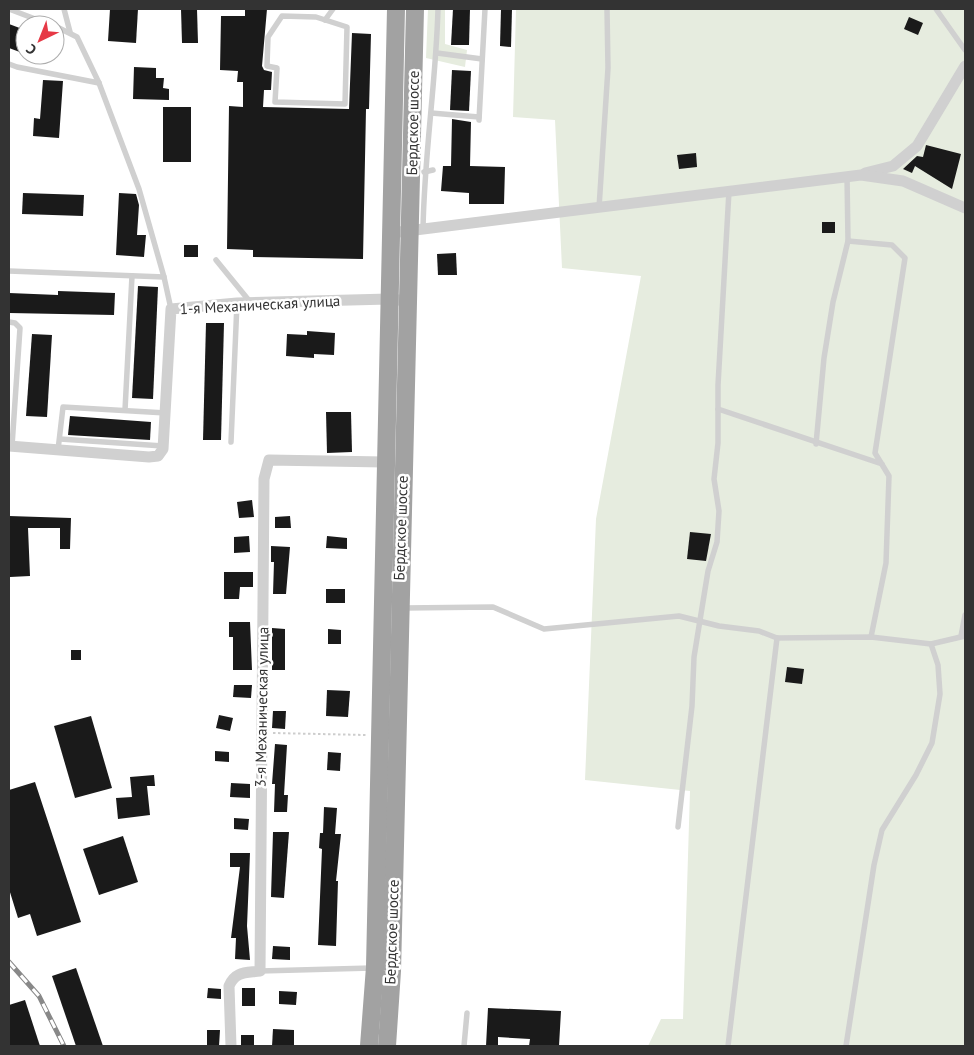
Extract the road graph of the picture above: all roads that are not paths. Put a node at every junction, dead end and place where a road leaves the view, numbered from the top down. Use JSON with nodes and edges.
{"nodes":[{"id":1,"x":9,"y":9,"type":"edge"},
{"id":2,"x":64,"y":9,"type":"edge"},
{"id":3,"x":333,"y":9,"type":"edge"},
{"id":4,"x":396,"y":9,"type":"edge"},
{"id":5,"x":416,"y":9,"type":"edge"},
{"id":6,"x":438,"y":9,"type":"edge"},
{"id":7,"x":485,"y":9,"type":"edge"},
{"id":8,"x":607,"y":9,"type":"edge"},
{"id":9,"x":936,"y":9,"type":"edge"},
{"id":10,"x":25,"y":15,"type":"edge"},
{"id":11,"x":325,"y":20,"type":"junction"},
{"id":12,"x":65,"y":30,"type":"edge"},
{"id":13,"x":70,"y":32,"type":"junction"},
{"id":14,"x":965,"y":50,"type":"edge"},
{"id":15,"x":437,"y":53,"type":"junction"},
{"id":16,"x":482,"y":59,"type":"junction"},
{"id":17,"x":9,"y":64,"type":"edge"},
{"id":18,"x":965,"y":66,"type":"edge"},
{"id":19,"x":99,"y":83,"type":"junction"},
{"id":20,"x":431,"y":113,"type":"junction"},
{"id":21,"x":433,"y":170,"type":"dead end"},
{"id":22,"x":424,"y":172,"type":"junction"},
{"id":23,"x":861,"y":175,"type":"junction"},
{"id":24,"x":847,"y":176,"type":"junction"},
{"id":25,"x":728,"y":191,"type":"junction"},
{"id":26,"x":599,"y":208,"type":"junction"},
{"id":27,"x":965,"y":208,"type":"edge"},
{"id":28,"x":417,"y":231,"type":"junction"},
{"id":29,"x":391,"y":233,"type":"junction"},
{"id":30,"x":848,"y":241,"type":"junction"},
{"id":31,"x":216,"y":260,"type":"dead end"},
{"id":32,"x":9,"y":271,"type":"edge"},
{"id":33,"x":132,"y":276,"type":"junction"},
{"id":34,"x":164,"y":277,"type":"junction"},
{"id":35,"x":389,"y":299,"type":"junction"},
{"id":36,"x":408,"y":301,"type":"junction"},
{"id":37,"x":237,"y":303,"type":"junction"},
{"id":38,"x":251,"y":303,"type":"junction"},
{"id":39,"x":171,"y":309,"type":"junction"},
{"id":40,"x":9,"y":322,"type":"edge"},
{"id":41,"x":12,"y":404,"type":"edge"},
{"id":42,"x":718,"y":409,"type":"junction"},
{"id":43,"x":125,"y":410,"type":"junction"},
{"id":44,"x":166,"y":413,"type":"junction"},
{"id":45,"x":231,"y":442,"type":"dead end"},
{"id":46,"x":59,"y":444,"type":"junction"},
{"id":47,"x":816,"y":444,"type":"junction"},
{"id":48,"x":10,"y":446,"type":"edge"},
{"id":49,"x":384,"y":462,"type":"junction"},
{"id":50,"x":882,"y":464,"type":"junction"},
{"id":51,"x":399,"y":608,"type":"junction"},
{"id":52,"x":965,"y":615,"type":"edge"},
{"id":53,"x":700,"y":621,"type":"junction"},
{"id":54,"x":963,"y":636,"type":"edge"},
{"id":55,"x":777,"y":638,"type":"junction"},
{"id":56,"x":871,"y":638,"type":"junction"},
{"id":57,"x":931,"y":644,"type":"junction"},
{"id":58,"x":678,"y":827,"type":"dead end"},
{"id":59,"x":375,"y":968,"type":"junction"},
{"id":60,"x":260,"y":971,"type":"junction"},
{"id":61,"x":467,"y":1013,"type":"dead end"},
{"id":62,"x":231,"y":1046,"type":"edge"},
{"id":63,"x":369,"y":1046,"type":"edge"},
{"id":64,"x":387,"y":1046,"type":"edge"},
{"id":65,"x":464,"y":1046,"type":"edge"},
{"id":66,"x":728,"y":1046,"type":"edge"},
{"id":67,"x":846,"y":1046,"type":"edge"}],
"edges":[{"from":1,"to":10,"type":"lane"},
{"from":2,"to":13,"type":"lane"},
{"from":3,"to":11,"type":"lane"},
{"from":4,"to":29,"type":"highway","name":"Бердское шоссе"},
{"from":5,"to":28,"type":"highway","name":"Бердское шоссе"},
{"from":6,"to":15,"type":"lane"},
{"from":7,"to":16,"type":"lane"},
{"from":8,"to":26,"type":"lane"},
{"from":9,"to":14,"type":"lane"},
{"from":11,"to":11,"type":"lane"},
{"from":12,"to":13,"type":"lane"},
{"from":13,"to":19,"type":"lane"},
{"from":15,"to":16,"type":"lane"},
{"from":15,"to":20,"type":"lane"},
{"from":16,"to":20,"type":"lane"},
{"from":17,"to":19,"type":"lane"},
{"from":18,"to":23,"type":"street"},
{"from":19,"to":34,"type":"lane"},
{"from":20,"to":22,"type":"lane"},
{"from":21,"to":22,"type":"lane"},
{"from":22,"to":28,"type":"lane"},
{"from":23,"to":24,"type":"street"},
{"from":23,"to":27,"type":"street"},
{"from":24,"to":25,"type":"street"},
{"from":24,"to":30,"type":"lane"},
{"from":25,"to":26,"type":"street"},
{"from":25,"to":42,"type":"lane"},
{"from":26,"to":28,"type":"street"},
{"from":28,"to":29,"type":"street"},
{"from":28,"to":36,"type":"highway","name":"Бердское шоссе"},
{"from":29,"to":35,"type":"highway","name":"Бердское шоссе"},
{"from":30,"to":47,"type":"lane"},
{"from":30,"to":50,"type":"lane"},
{"from":31,"to":38,"type":"lane"},
{"from":32,"to":33,"type":"lane"},
{"from":33,"to":34,"type":"lane"},
{"from":33,"to":43,"type":"lane"},
{"from":34,"to":39,"type":"lane"},
{"from":35,"to":36,"type":"street","name":"1-я Механическая улица"},
{"from":35,"to":38,"type":"street","name":"1-я Механическая улица"},
{"from":35,"to":49,"type":"highway","name":"Бердское шоссе"},
{"from":36,"to":51,"type":"highway","name":"Бердское шоссе"},
{"from":37,"to":38,"type":"street","name":"1-я Механическая улица"},
{"from":37,"to":39,"type":"street","name":"1-я Механическая улица"},
{"from":37,"to":45,"type":"lane"},
{"from":39,"to":44,"type":"street","name":"1-я Механическая улица"},
{"from":40,"to":41,"type":"lane"},
{"from":41,"to":48,"type":"lane"},
{"from":42,"to":47,"type":"lane"},
{"from":42,"to":53,"type":"lane"},
{"from":43,"to":44,"type":"lane"},
{"from":43,"to":46,"type":"lane"},
{"from":44,"to":46,"type":"street","name":"1-я Механическая улица"},
{"from":46,"to":48,"type":"street","name":"1-я Механическая улица"},
{"from":47,"to":50,"type":"lane"},
{"from":49,"to":59,"type":"highway","name":"Бердское шоссе"},
{"from":49,"to":60,"type":"street","name":"3-я Механическая улица"},
{"from":50,"to":56,"type":"lane"},
{"from":51,"to":53,"type":"lane"},
{"from":51,"to":64,"type":"highway","name":"Бердское шоссе"},
{"from":52,"to":54,"type":"lane"},
{"from":53,"to":55,"type":"lane"},
{"from":53,"to":58,"type":"lane"},
{"from":54,"to":57,"type":"lane"},
{"from":55,"to":56,"type":"lane"},
{"from":55,"to":66,"type":"lane"},
{"from":56,"to":57,"type":"lane"},
{"from":57,"to":67,"type":"lane"},
{"from":59,"to":60,"type":"lane"},
{"from":59,"to":63,"type":"highway","name":"Бердское шоссе"},
{"from":60,"to":62,"type":"street"},
{"from":61,"to":65,"type":"lane"}]}
